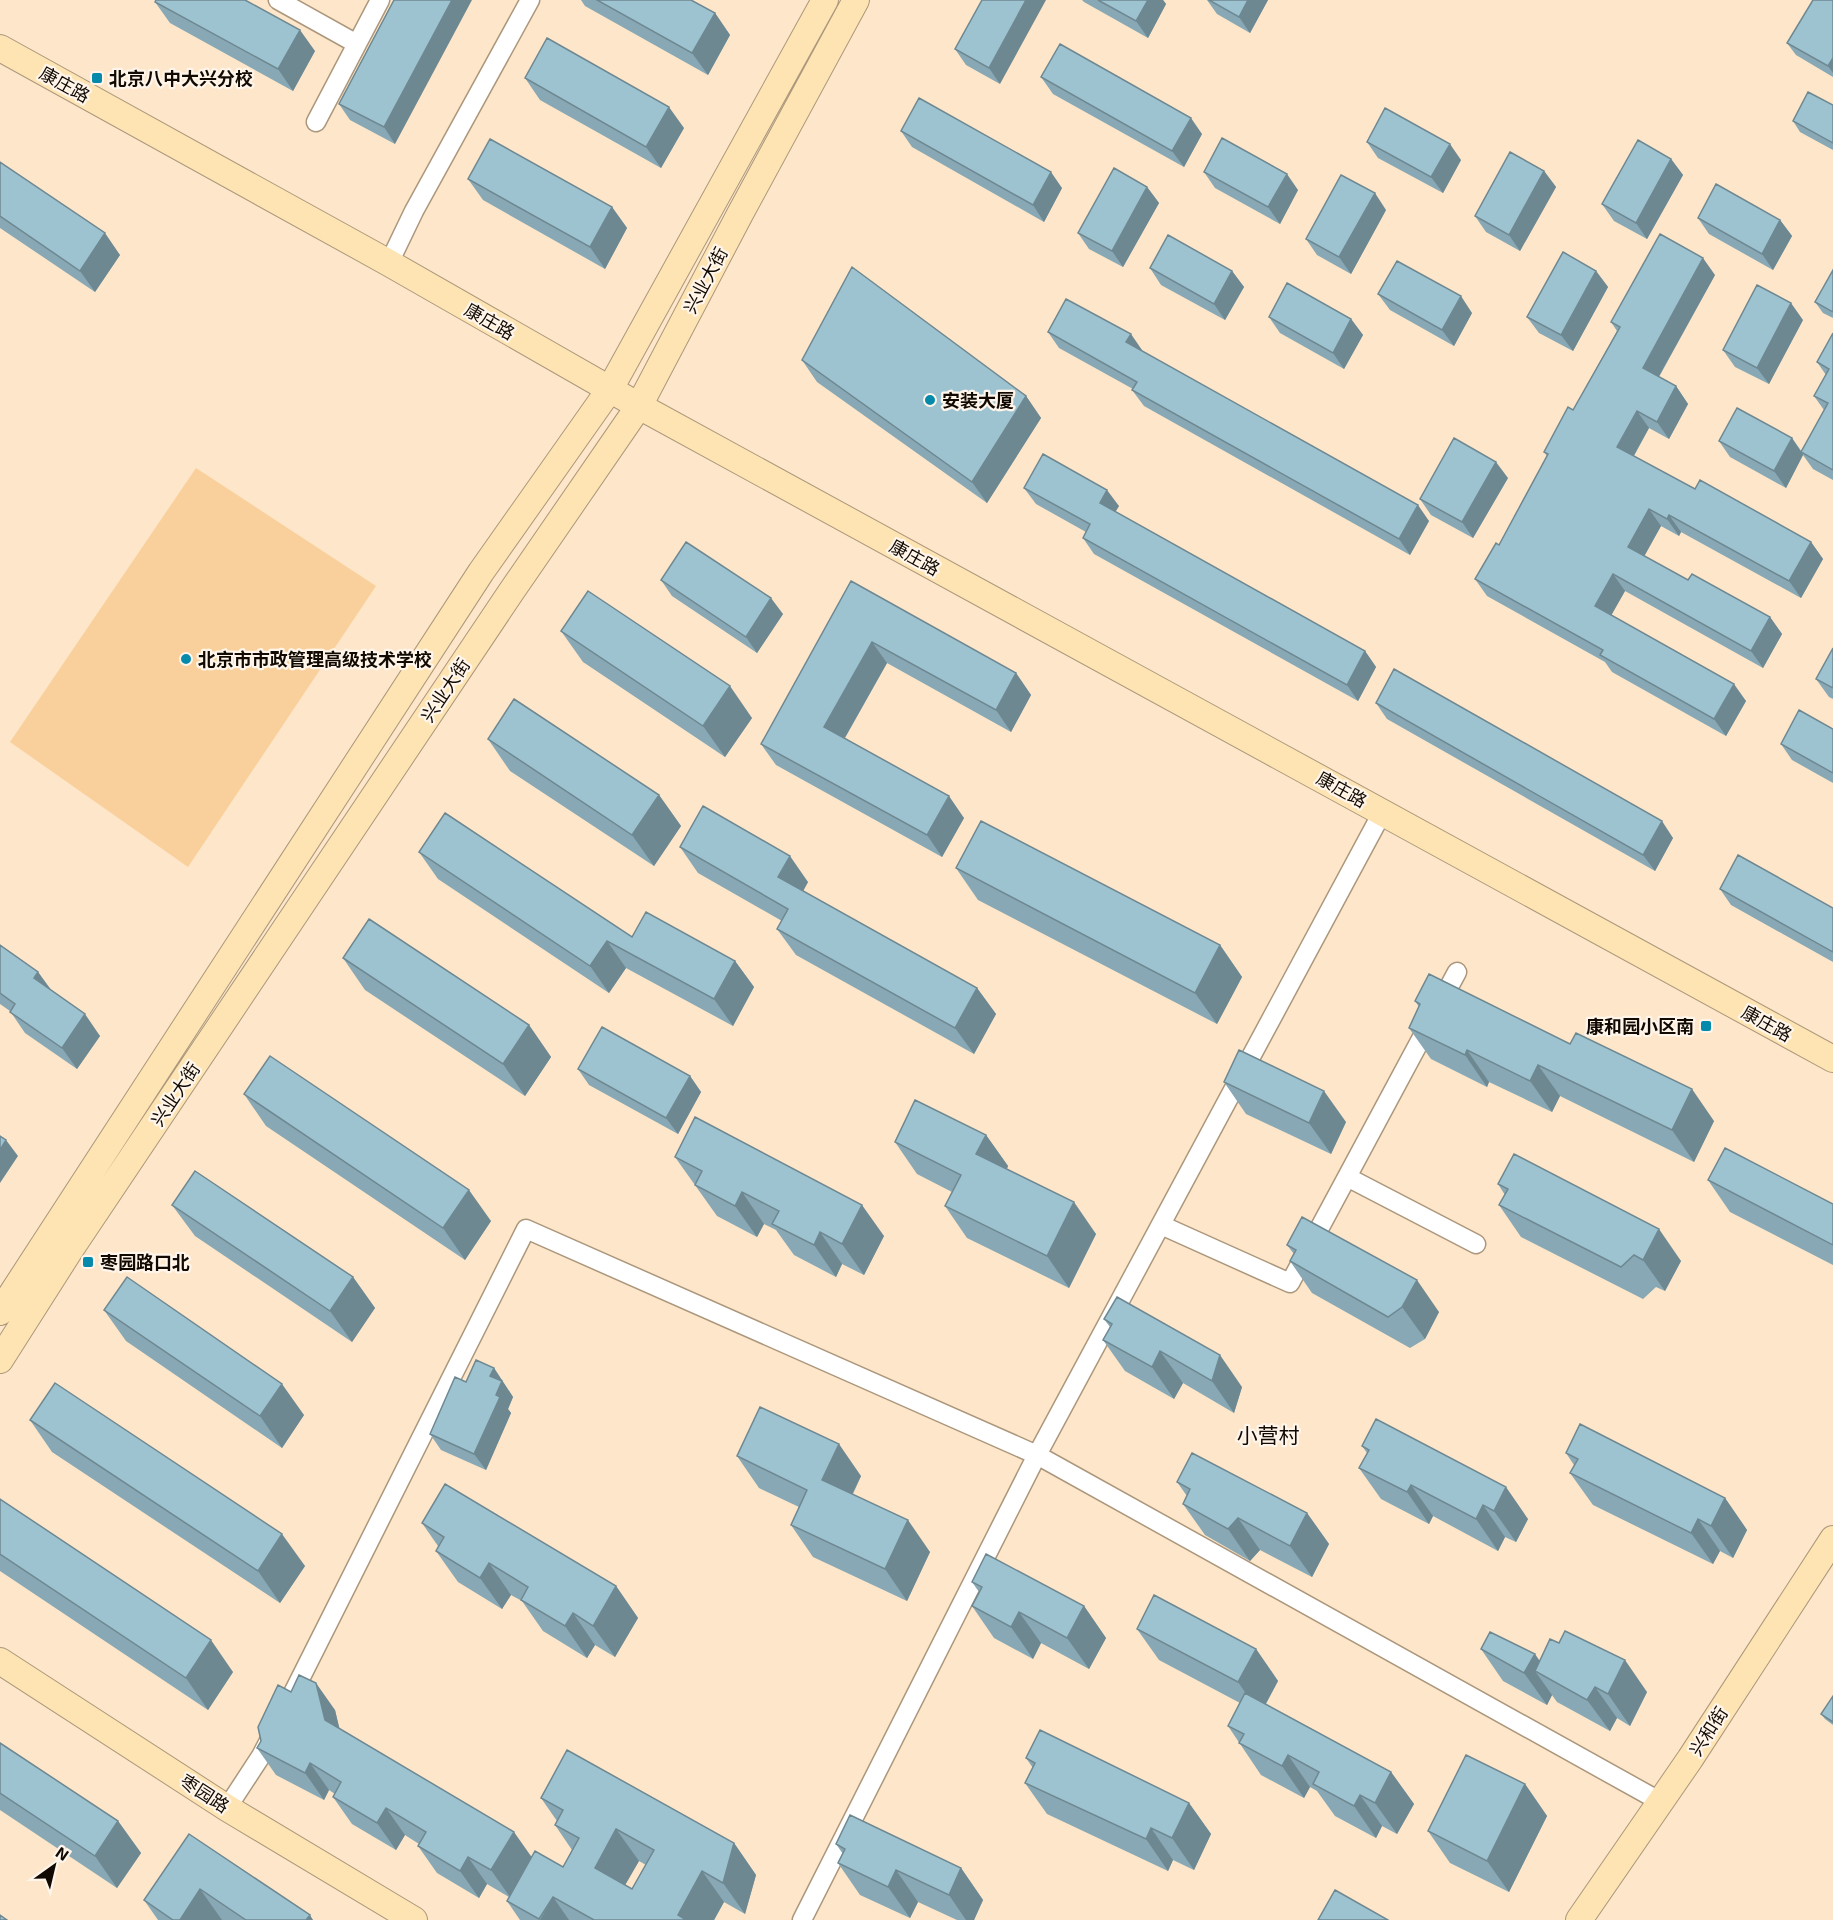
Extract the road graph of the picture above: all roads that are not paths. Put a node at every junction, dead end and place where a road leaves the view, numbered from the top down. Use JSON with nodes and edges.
{"nodes":[{"id":1,"x":278,"y":0,"type":"edge"},
{"id":2,"x":380,"y":0,"type":"edge"},
{"id":3,"x":530,"y":0,"type":"edge"},
{"id":4,"x":825,"y":0,"type":"edge"},
{"id":5,"x":856,"y":0,"type":"edge"},
{"id":6,"x":357,"y":44,"type":"junction"},
{"id":7,"x":0,"y":48,"type":"edge"},
{"id":8,"x":316,"y":122,"type":"dead end"},
{"id":9,"x":389,"y":263,"type":"junction"},
{"id":10,"x":610,"y":389,"type":"junction"},
{"id":11,"x":639,"y":406,"type":"junction"},
{"id":12,"x":1383,"y":811,"type":"junction"},
{"id":13,"x":1456,"y":972,"type":"dead end"},
{"id":14,"x":1833,"y":1059,"type":"edge"},
{"id":15,"x":1347,"y":1178,"type":"junction"},
{"id":16,"x":1161,"y":1225,"type":"junction"},
{"id":17,"x":1476,"y":1244,"type":"dead end"},
{"id":18,"x":0,"y":1312,"type":"edge"},
{"id":19,"x":0,"y":1360,"type":"edge"},
{"id":20,"x":1037,"y":1455,"type":"junction"},
{"id":21,"x":1833,"y":1539,"type":"edge"},
{"id":22,"x":0,"y":1661,"type":"edge"},
{"id":23,"x":1661,"y":1802,"type":"junction"},
{"id":24,"x":227,"y":1808,"type":"junction"},
{"id":25,"x":414,"y":1920,"type":"edge"},
{"id":26,"x":802,"y":1920,"type":"edge"},
{"id":27,"x":1579,"y":1920,"type":"edge"}],
"edges":[{"from":1,"to":6,"type":"street"},
{"from":2,"to":6,"type":"street"},
{"from":3,"to":9,"type":"street"},
{"from":4,"to":10,"type":"main road","name":"兴业大街"},
{"from":5,"to":11,"type":"main road","name":"兴业大街"},
{"from":6,"to":8,"type":"street"},
{"from":7,"to":9,"type":"main road","name":"康庄路"},
{"from":9,"to":10,"type":"main road","name":"康庄路"},
{"from":10,"to":11,"type":"main road","name":"康庄路"},
{"from":10,"to":18,"type":"main road","name":"兴业大街"},
{"from":11,"to":12,"type":"main road","name":"康庄路"},
{"from":11,"to":19,"type":"main road","name":"兴业大街"},
{"from":12,"to":14,"type":"main road","name":"康庄路"},
{"from":12,"to":16,"type":"street"},
{"from":13,"to":15,"type":"street"},
{"from":15,"to":16,"type":"street"},
{"from":15,"to":17,"type":"street"},
{"from":16,"to":20,"type":"street"},
{"from":20,"to":23,"type":"street"},
{"from":20,"to":24,"type":"street"},
{"from":20,"to":26,"type":"street"},
{"from":21,"to":23,"type":"main road","name":"兴和街"},
{"from":22,"to":24,"type":"main road","name":"枣园路"},
{"from":23,"to":27,"type":"main road","name":"兴和街"},
{"from":24,"to":25,"type":"main road","name":"枣园路"}]}
